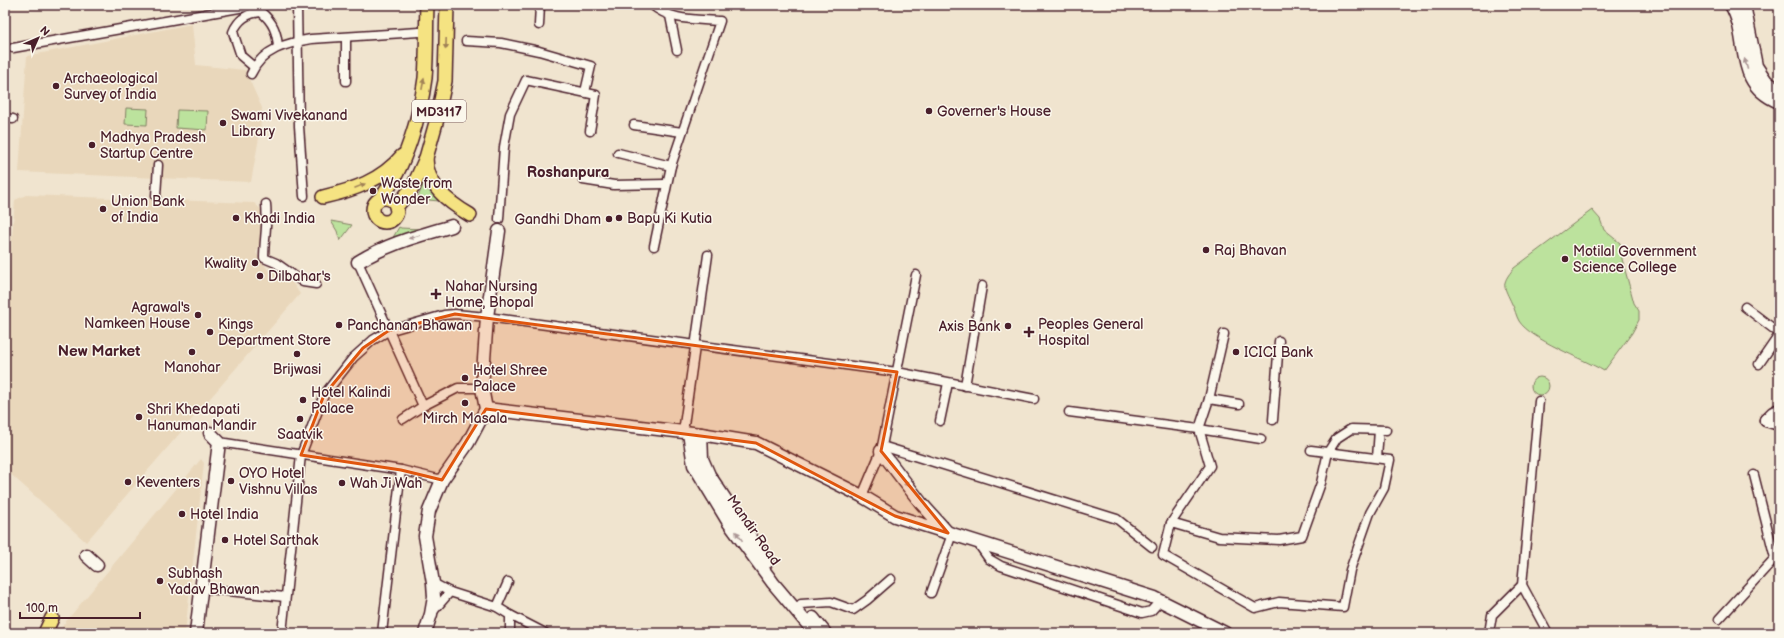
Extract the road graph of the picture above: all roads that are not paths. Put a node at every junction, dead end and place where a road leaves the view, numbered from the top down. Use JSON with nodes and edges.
{"nodes":[{"id":1,"x":256,"y":5,"type":"edge"},
{"id":2,"x":297,"y":5,"type":"edge"},
{"id":3,"x":427,"y":5,"type":"edge"},
{"id":4,"x":447,"y":5,"type":"edge"},
{"id":5,"x":540,"y":5,"type":"edge"},
{"id":6,"x":652,"y":5,"type":"edge"},
{"id":7,"x":1731,"y":5,"type":"edge"},
{"id":8,"x":1744,"y":5,"type":"edge"},
{"id":9,"x":670,"y":16,"type":"junction"},
{"id":10,"x":539,"y":25,"type":"dead end"},
{"id":11,"x":419,"y":32,"type":"dead end"},
{"id":12,"x":346,"y":38,"type":"junction"},
{"id":13,"x":298,"y":41,"type":"junction"},
{"id":14,"x":466,"y":41,"type":"dead end"},
{"id":15,"x":278,"y":47,"type":"junction"},
{"id":16,"x":13,"y":48,"type":"dead end"},
{"id":17,"x":677,"y":50,"type":"dead end"},
{"id":18,"x":346,"y":81,"type":"dead end"},
{"id":19,"x":1779,"y":91,"type":"edge"},
{"id":20,"x":585,"y":92,"type":"junction"},
{"id":21,"x":1779,"y":102,"type":"edge"},
{"id":22,"x":634,"y":125,"type":"dead end"},
{"id":23,"x":590,"y":131,"type":"dead end"},
{"id":24,"x":682,"y":132,"type":"junction"},
{"id":25,"x":406,"y":151,"type":"junction"},
{"id":26,"x":618,"y":153,"type":"dead end"},
{"id":27,"x":426,"y":158,"type":"junction"},
{"id":28,"x":158,"y":165,"type":"dead end"},
{"id":29,"x":671,"y":166,"type":"junction"},
{"id":30,"x":583,"y":180,"type":"dead end"},
{"id":31,"x":666,"y":184,"type":"junction"},
{"id":32,"x":156,"y":196,"type":"dead end"},
{"id":33,"x":304,"y":196,"type":"dead end"},
{"id":34,"x":323,"y":197,"type":"dead end"},
{"id":35,"x":381,"y":198,"type":"junction"},
{"id":36,"x":266,"y":204,"type":"dead end"},
{"id":37,"x":396,"y":207,"type":"junction"},
{"id":38,"x":470,"y":215,"type":"dead end"},
{"id":39,"x":499,"y":219,"type":"dead end"},
{"id":40,"x":452,"y":226,"type":"dead end"},
{"id":41,"x":499,"y":231,"type":"dead end"},
{"id":42,"x":654,"y":246,"type":"dead end"},
{"id":43,"x":708,"y":256,"type":"dead end"},
{"id":44,"x":358,"y":262,"type":"joint"},
{"id":45,"x":916,"y":275,"type":"dead end"},
{"id":46,"x":316,"y":284,"type":"dead end"},
{"id":47,"x":982,"y":286,"type":"dead end"},
{"id":48,"x":1745,"y":307,"type":"dead end"},
{"id":49,"x":487,"y":316,"type":"junction"},
{"id":50,"x":388,"y":331,"type":"junction"},
{"id":51,"x":1224,"y":334,"type":"dead end"},
{"id":52,"x":1779,"y":334,"type":"edge"},
{"id":53,"x":1280,"y":341,"type":"dead end"},
{"id":54,"x":696,"y":344,"type":"junction"},
{"id":55,"x":1759,"y":364,"type":"dead end"},
{"id":56,"x":897,"y":372,"type":"junction"},
{"id":57,"x":948,"y":383,"type":"junction"},
{"id":58,"x":965,"y":386,"type":"junction"},
{"id":59,"x":482,"y":388,"type":"junction"},
{"id":60,"x":1209,"y":398,"type":"junction"},
{"id":61,"x":1034,"y":399,"type":"dead end"},
{"id":62,"x":1539,"y":401,"type":"dead end"},
{"id":63,"x":1239,"y":404,"type":"dead end"},
{"id":64,"x":423,"y":406,"type":"junction"},
{"id":65,"x":486,"y":409,"type":"junction"},
{"id":66,"x":1779,"y":410,"type":"edge"},
{"id":67,"x":1069,"y":412,"type":"dead end"},
{"id":68,"x":1779,"y":417,"type":"edge"},
{"id":69,"x":403,"y":419,"type":"dead end"},
{"id":70,"x":1273,"y":420,"type":"dead end"},
{"id":71,"x":1766,"y":420,"type":"junction"},
{"id":72,"x":940,"y":421,"type":"dead end"},
{"id":73,"x":1779,"y":424,"type":"edge"},
{"id":74,"x":1200,"y":429,"type":"junction"},
{"id":75,"x":210,"y":433,"type":"dead end"},
{"id":76,"x":691,"y":433,"type":"junction"},
{"id":77,"x":1261,"y":439,"type":"dead end"},
{"id":78,"x":219,"y":442,"type":"junction"},
{"id":79,"x":882,"y":448,"type":"junction"},
{"id":80,"x":1311,"y":450,"type":"dead end"},
{"id":81,"x":1328,"y":452,"type":"junction"},
{"id":82,"x":301,"y":455,"type":"junction"},
{"id":83,"x":1377,"y":458,"type":"junction"},
{"id":84,"x":401,"y":470,"type":"junction"},
{"id":85,"x":1754,"y":475,"type":"dead end"},
{"id":86,"x":442,"y":480,"type":"junction"},
{"id":87,"x":862,"y":496,"type":"junction"},
{"id":88,"x":1171,"y":522,"type":"junction"},
{"id":89,"x":950,"y":533,"type":"junction"},
{"id":90,"x":977,"y":542,"type":"junction"},
{"id":91,"x":1152,"y":547,"type":"dead end"},
{"id":92,"x":86,"y":555,"type":"dead end"},
{"id":93,"x":1777,"y":557,"type":"edge"},
{"id":94,"x":97,"y":565,"type":"dead end"},
{"id":95,"x":891,"y":579,"type":"dead end"},
{"id":96,"x":508,"y":582,"type":"dead end"},
{"id":97,"x":433,"y":583,"type":"junction"},
{"id":98,"x":1522,"y":585,"type":"junction"},
{"id":99,"x":200,"y":588,"type":"junction"},
{"id":100,"x":450,"y":592,"type":"junction"},
{"id":101,"x":931,"y":593,"type":"dead end"},
{"id":102,"x":285,"y":597,"type":"junction"},
{"id":103,"x":1160,"y":601,"type":"junction"},
{"id":104,"x":800,"y":604,"type":"junction"},
{"id":105,"x":497,"y":607,"type":"junction"},
{"id":106,"x":431,"y":614,"type":"junction"},
{"id":107,"x":510,"y":615,"type":"junction"},
{"id":108,"x":52,"y":618,"type":"dead end"},
{"id":109,"x":1719,"y":619,"type":"dead end"},
{"id":110,"x":45,"y":633,"type":"edge"},
{"id":111,"x":196,"y":633,"type":"edge"},
{"id":112,"x":282,"y":633,"type":"edge"},
{"id":113,"x":382,"y":633,"type":"edge"},
{"id":114,"x":425,"y":633,"type":"edge"},
{"id":115,"x":510,"y":633,"type":"edge"},
{"id":116,"x":545,"y":633,"type":"edge"},
{"id":117,"x":815,"y":633,"type":"edge"},
{"id":118,"x":825,"y":633,"type":"edge"},
{"id":119,"x":1225,"y":633,"type":"edge"},
{"id":120,"x":1489,"y":633,"type":"edge"},
{"id":121,"x":1548,"y":633,"type":"edge"}],
"edges":[{"from":1,"to":16,"type":"street"},
{"from":2,"to":13,"type":"street"},
{"from":25,"to":3,"type":"main road","number":"MD3117","one_way":true},
{"from":4,"to":27,"type":"main road","number":"MD3117","one_way":true},
{"from":5,"to":10,"type":"street"},
{"from":6,"to":9,"type":"street"},
{"from":21,"to":7,"type":"street","one_way":true},
{"from":8,"to":19,"type":"street"},
{"from":9,"to":17,"type":"street"},
{"from":9,"to":24,"type":"street"},
{"from":11,"to":12,"type":"street"},
{"from":12,"to":13,"type":"street"},
{"from":12,"to":18,"type":"street"},
{"from":13,"to":15,"type":"street"},
{"from":13,"to":33,"type":"street"},
{"from":14,"to":20,"type":"street"},
{"from":15,"to":15,"type":"street"},
{"from":20,"to":23,"type":"street"},
{"from":20,"to":39,"type":"street"},
{"from":22,"to":24,"type":"street"},
{"from":24,"to":29,"type":"street"},
{"from":34,"to":25,"type":"main road","one_way":true},
{"from":25,"to":35,"type":"main road","number":"MD3117"},
{"from":26,"to":29,"type":"street"},
{"from":27,"to":37,"type":"main road","number":"MD3117"},
{"from":27,"to":38,"type":"main road"},
{"from":28,"to":32,"type":"street"},
{"from":29,"to":31,"type":"street"},
{"from":30,"to":31,"type":"street"},
{"from":31,"to":42,"type":"street"},
{"from":35,"to":37,"type":"main road"},
{"from":35,"to":37,"type":"main road","number":"MD3117"},
{"from":36,"to":46,"type":"street"},
{"from":40,"to":44,"type":"street","one_way":true},
{"from":41,"to":49,"type":"street"},
{"from":43,"to":54,"type":"street"},
{"from":44,"to":50,"type":"street"},
{"from":45,"to":56,"type":"street"},
{"from":47,"to":58,"type":"street"},
{"from":48,"to":52,"type":"street"},
{"from":49,"to":50,"type":"street"},
{"from":49,"to":54,"type":"street"},
{"from":49,"to":59,"type":"street"},
{"from":50,"to":64,"type":"street"},
{"from":50,"to":82,"type":"street"},
{"from":51,"to":60,"type":"street"},
{"from":52,"to":55,"type":"street"},
{"from":53,"to":70,"type":"street"},
{"from":54,"to":56,"type":"street"},
{"from":54,"to":76,"type":"street"},
{"from":56,"to":57,"type":"street"},
{"from":56,"to":79,"type":"street"},
{"from":57,"to":58,"type":"street"},
{"from":57,"to":72,"type":"street"},
{"from":58,"to":61,"type":"street"},
{"from":59,"to":64,"type":"street"},
{"from":59,"to":65,"type":"street"},
{"from":60,"to":63,"type":"street"},
{"from":60,"to":74,"type":"street"},
{"from":62,"to":98,"type":"street"},
{"from":64,"to":69,"type":"street"},
{"from":65,"to":76,"type":"street"},
{"from":65,"to":86,"type":"street"},
{"from":66,"to":71,"type":"street"},
{"from":67,"to":74,"type":"street"},
{"from":68,"to":71,"type":"street"},
{"from":71,"to":73,"type":"street"},
{"from":74,"to":77,"type":"street"},
{"from":74,"to":88,"type":"street"},
{"from":75,"to":78,"type":"street"},
{"from":76,"to":87,"type":"street"},
{"from":76,"to":104,"type":"street","name":"Mandir Road"},
{"from":117,"to":76,"type":"street","name":"Mandir Road","one_way":true},
{"from":78,"to":82,"type":"street"},
{"from":78,"to":99,"type":"street"},
{"from":79,"to":87,"type":"street"},
{"from":79,"to":89,"type":"street","one_way":true},
{"from":79,"to":91,"type":"street"},
{"from":80,"to":81,"type":"street"},
{"from":81,"to":83,"type":"street"},
{"from":81,"to":83,"type":"street"},
{"from":81,"to":88,"type":"street"},
{"from":82,"to":84,"type":"street"},
{"from":82,"to":102,"type":"street"},
{"from":83,"to":88,"type":"street"},
{"from":84,"to":86,"type":"street"},
{"from":84,"to":113,"type":"street"},
{"from":85,"to":93,"type":"street"},
{"from":86,"to":97,"type":"street"},
{"from":87,"to":89,"type":"street"},
{"from":89,"to":90,"type":"street"},
{"from":89,"to":101,"type":"street"},
{"from":90,"to":103,"type":"street"},
{"from":90,"to":103,"type":"street"},
{"from":92,"to":94,"type":"street"},
{"from":93,"to":109,"type":"street"},
{"from":95,"to":104,"type":"street"},
{"from":96,"to":105,"type":"street"},
{"from":97,"to":100,"type":"street"},
{"from":97,"to":106,"type":"street"},
{"from":98,"to":120,"type":"street"},
{"from":98,"to":121,"type":"street"},
{"from":99,"to":102,"type":"street"},
{"from":99,"to":111,"type":"street"},
{"from":100,"to":105,"type":"street"},
{"from":100,"to":106,"type":"street"},
{"from":102,"to":112,"type":"street"},
{"from":103,"to":119,"type":"street"},
{"from":104,"to":118,"type":"street","name":"Mandir Road"},
{"from":105,"to":107,"type":"street"},
{"from":106,"to":114,"type":"street"},
{"from":107,"to":115,"type":"street"},
{"from":107,"to":116,"type":"street"},
{"from":108,"to":110,"type":"main road"}]}
